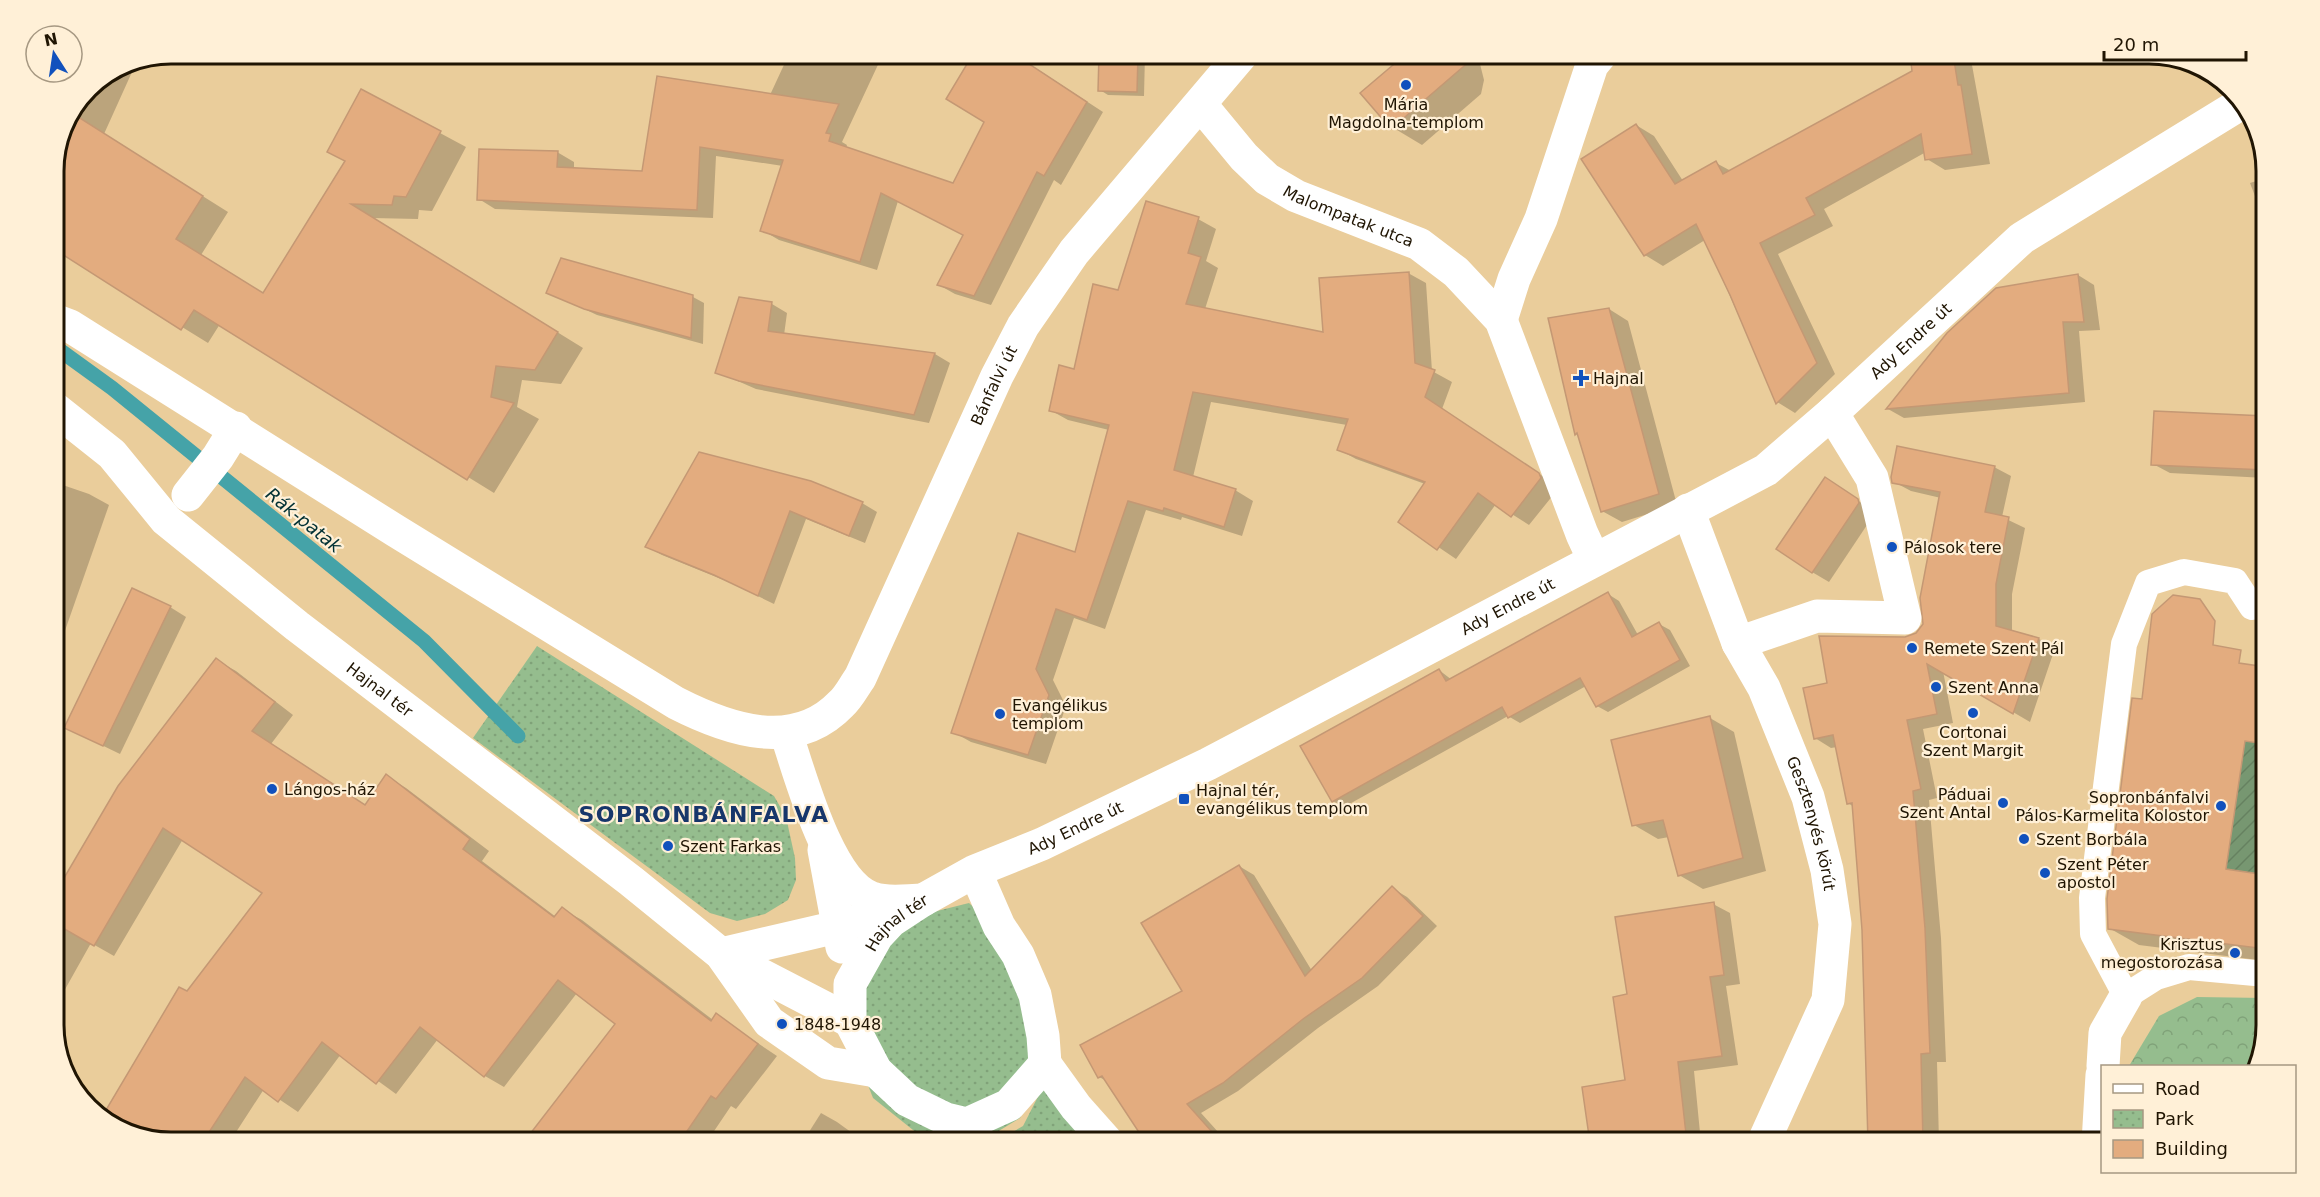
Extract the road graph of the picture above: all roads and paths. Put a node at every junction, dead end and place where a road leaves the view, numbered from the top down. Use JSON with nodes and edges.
{"nodes":[{"id":1,"x":1234,"y":64,"type":"edge"},
{"id":2,"x":1593,"y":64,"type":"edge"},
{"id":3,"x":1201,"y":105,"type":"junction"},
{"id":4,"x":2234,"y":108,"type":"edge"},
{"id":5,"x":1501,"y":320,"type":"junction"},
{"id":6,"x":65,"y":324,"type":"edge"},
{"id":7,"x":1832,"y":413,"type":"junction"},
{"id":8,"x":65,"y":417,"type":"edge"},
{"id":9,"x":236,"y":428,"type":"junction"},
{"id":10,"x":179,"y":506,"type":"junction"},
{"id":11,"x":1688,"y":510,"type":"junction"},
{"id":12,"x":1594,"y":560,"type":"junction"},
{"id":13,"x":2252,"y":607,"type":"dead end"},
{"id":14,"x":1738,"y":643,"type":"junction"},
{"id":15,"x":786,"y":733,"type":"junction"},
{"id":16,"x":822,"y":840,"type":"junction"},
{"id":17,"x":975,"y":871,"type":"junction"},
{"id":18,"x":923,"y":900,"type":"junction"},
{"id":19,"x":837,"y":927,"type":"junction"},
{"id":20,"x":721,"y":954,"type":"junction"},
{"id":21,"x":2256,"y":973,"type":"edge"},
{"id":22,"x":850,"y":984,"type":"junction"},
{"id":23,"x":2127,"y":996,"type":"junction"},
{"id":24,"x":850,"y":1021,"type":"junction"},
{"id":25,"x":1045,"y":1064,"type":"junction"},
{"id":26,"x":2103,"y":1065,"type":"edge"},
{"id":27,"x":876,"y":1071,"type":"junction"},
{"id":28,"x":2101,"y":1102,"type":"edge"},
{"id":29,"x":968,"y":1132,"type":"edge"},
{"id":30,"x":974,"y":1132,"type":"edge"},
{"id":31,"x":1098,"y":1132,"type":"edge"},
{"id":32,"x":1768,"y":1132,"type":"edge"},
{"id":33,"x":2099,"y":1132,"type":"edge"}],
"edges":[{"from":1,"to":3,"type":"street","name":"Bánfalvi út"},
{"from":2,"to":5,"type":"street"},
{"from":3,"to":5,"type":"street","name":"Malompatak utca"},
{"from":3,"to":15,"type":"street","name":"Bánfalvi út"},
{"from":4,"to":7,"type":"street","name":"Ady Endre út"},
{"from":5,"to":12,"type":"street","name":"Malompatak utca"},
{"from":6,"to":9,"type":"street"},
{"from":7,"to":11,"type":"street","name":"Ady Endre út"},
{"from":7,"to":14,"type":"street"},
{"from":8,"to":10,"type":"street","name":"Hajnal tér"},
{"from":9,"to":10,"type":"street"},
{"from":9,"to":15,"type":"street"},
{"from":10,"to":20,"type":"street","name":"Hajnal tér"},
{"from":11,"to":12,"type":"street","name":"Ady Endre út"},
{"from":11,"to":14,"type":"street","name":"Gesztenyés körút"},
{"from":12,"to":17,"type":"street","name":"Ady Endre út"},
{"from":13,"to":23,"type":"lane"},
{"from":14,"to":32,"type":"street","name":"Gesztenyés körút"},
{"from":15,"to":16,"type":"street","name":"Ady Endre út"},
{"from":16,"to":18,"type":"street","name":"Ady Endre út"},
{"from":16,"to":19,"type":"street"},
{"from":17,"to":18,"type":"street","name":"Ady Endre út"},
{"from":17,"to":25,"type":"street"},
{"from":18,"to":19,"type":"street","name":"Hajnal tér"},
{"from":18,"to":22,"type":"street","name":"Hajnal tér"},
{"from":19,"to":20,"type":"street","name":"Hajnal tér"},
{"from":19,"to":22,"type":"street"},
{"from":20,"to":24,"type":"street"},
{"from":20,"to":27,"type":"street","name":"Hajnal tér"},
{"from":21,"to":23,"type":"lane"},
{"from":22,"to":24,"type":"street","name":"Hajnal tér"},
{"from":23,"to":26,"type":"street"},
{"from":24,"to":27,"type":"street","name":"Hajnal tér"},
{"from":25,"to":30,"type":"street","name":"Hajnal tér"},
{"from":25,"to":31,"type":"street"},
{"from":27,"to":29,"type":"street","name":"Hajnal tér"},
{"from":28,"to":33,"type":"street"}]}
